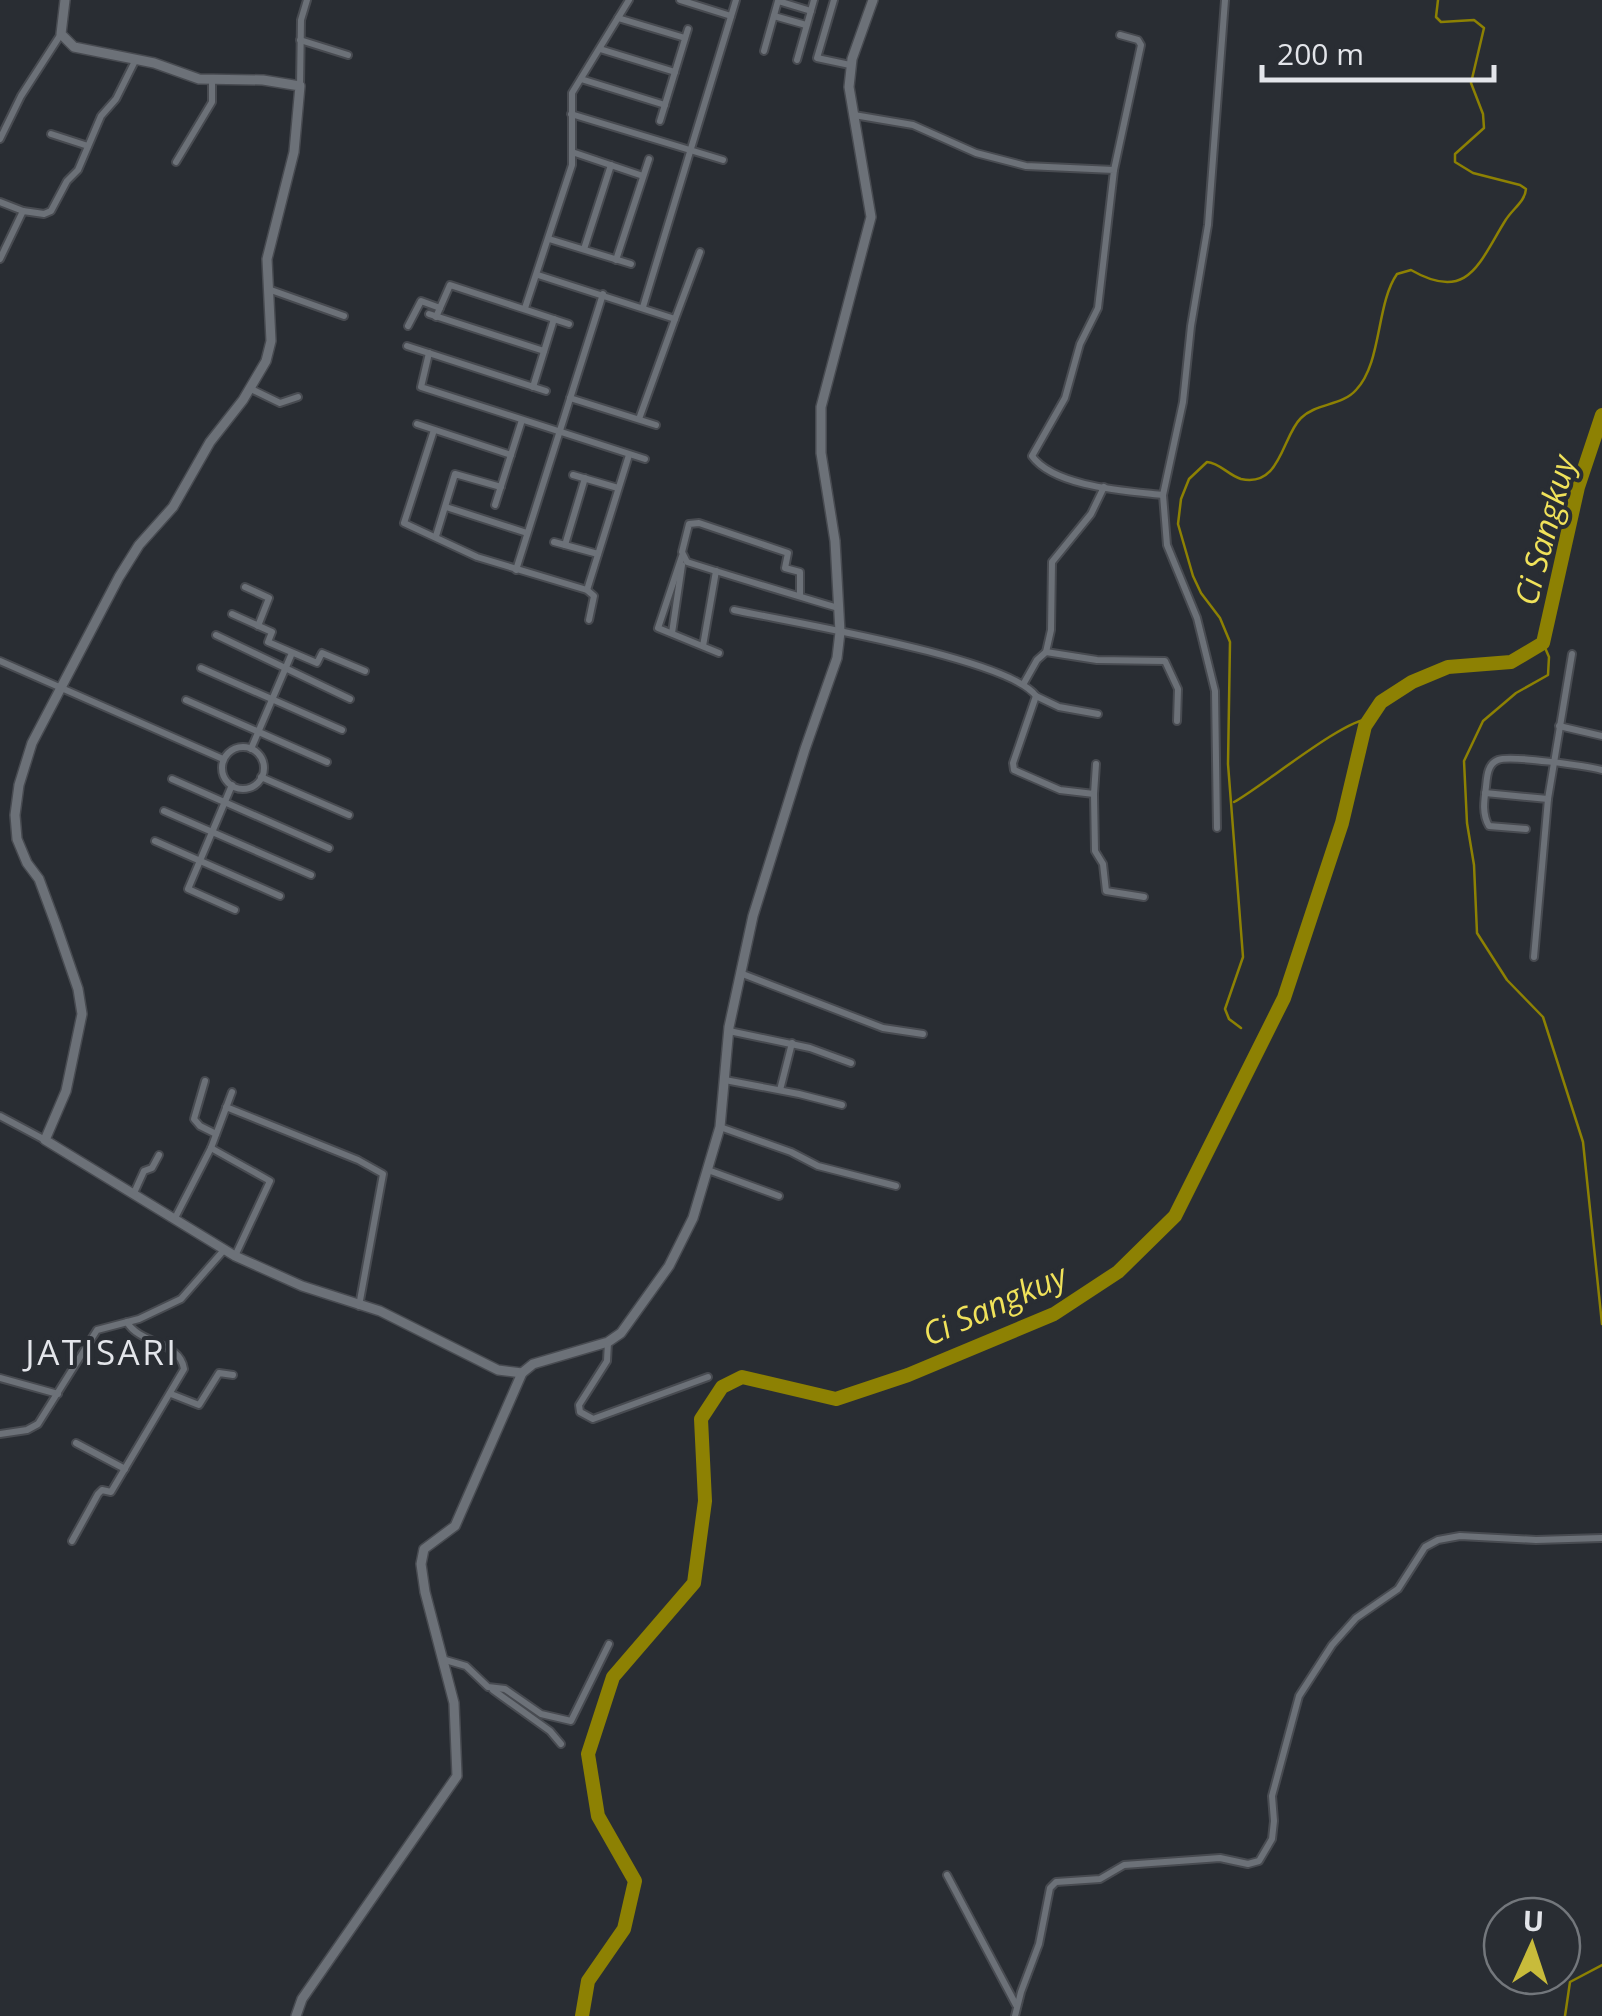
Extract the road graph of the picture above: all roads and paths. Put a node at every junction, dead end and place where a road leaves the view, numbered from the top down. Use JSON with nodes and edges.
{"nodes":[{"id":1,"x":65,"y":0,"type":"edge"},
{"id":2,"x":307,"y":0,"type":"edge"},
{"id":3,"x":629,"y":0,"type":"edge"},
{"id":4,"x":680,"y":0,"type":"edge"},
{"id":5,"x":736,"y":0,"type":"edge"},
{"id":6,"x":814,"y":0,"type":"edge"},
{"id":7,"x":834,"y":0,"type":"edge"},
{"id":8,"x":874,"y":0,"type":"edge"},
{"id":9,"x":1224,"y":0,"type":"edge"},
{"id":10,"x":811,"y":10,"type":"junction"},
{"id":11,"x":731,"y":16,"type":"junction"},
{"id":12,"x":774,"y":16,"type":"junction"},
{"id":13,"x":618,"y":18,"type":"junction"},
{"id":14,"x":807,"y":25,"type":"junction"},
{"id":15,"x":61,"y":34,"type":"junction"},
{"id":16,"x":1120,"y":35,"type":"dead end"},
{"id":17,"x":300,"y":40,"type":"junction"},
{"id":18,"x":600,"y":48,"type":"junction"},
{"id":19,"x":764,"y":50,"type":"dead end"},
{"id":20,"x":348,"y":56,"type":"dead end"},
{"id":21,"x":136,"y":60,"type":"junction"},
{"id":22,"x":797,"y":60,"type":"dead end"},
{"id":23,"x":850,"y":66,"type":"junction"},
{"id":24,"x":675,"y":72,"type":"junction"},
{"id":25,"x":581,"y":79,"type":"junction"},
{"id":26,"x":212,"y":81,"type":"junction"},
{"id":27,"x":300,"y":86,"type":"junction"},
{"id":28,"x":665,"y":105,"type":"junction"},
{"id":29,"x":571,"y":114,"type":"junction"},
{"id":30,"x":854,"y":115,"type":"junction"},
{"id":31,"x":660,"y":121,"type":"dead end"},
{"id":32,"x":51,"y":134,"type":"dead end"},
{"id":33,"x":0,"y":139,"type":"edge"},
{"id":34,"x":88,"y":146,"type":"junction"},
{"id":35,"x":691,"y":150,"type":"junction"},
{"id":36,"x":572,"y":152,"type":"junction"},
{"id":37,"x":649,"y":159,"type":"dead end"},
{"id":38,"x":723,"y":160,"type":"dead end"},
{"id":39,"x":176,"y":162,"type":"dead end"},
{"id":40,"x":611,"y":164,"type":"junction"},
{"id":41,"x":1114,"y":170,"type":"junction"},
{"id":42,"x":643,"y":176,"type":"junction"},
{"id":43,"x":0,"y":202,"type":"edge"},
{"id":44,"x":24,"y":211,"type":"junction"},
{"id":45,"x":549,"y":239,"type":"junction"},
{"id":46,"x":584,"y":249,"type":"junction"},
{"id":47,"x":700,"y":252,"type":"dead end"},
{"id":48,"x":0,"y":260,"type":"edge"},
{"id":49,"x":616,"y":260,"type":"junction"},
{"id":50,"x":631,"y":264,"type":"dead end"},
{"id":51,"x":538,"y":274,"type":"junction"},
{"id":52,"x":267,"y":288,"type":"junction"},
{"id":53,"x":602,"y":294,"type":"junction"},
{"id":54,"x":440,"y":308,"type":"junction"},
{"id":55,"x":525,"y":308,"type":"junction"},
{"id":56,"x":642,"y":308,"type":"junction"},
{"id":57,"x":344,"y":316,"type":"dead end"},
{"id":58,"x":675,"y":318,"type":"junction"},
{"id":59,"x":554,"y":319,"type":"junction"},
{"id":60,"x":569,"y":324,"type":"dead end"},
{"id":61,"x":408,"y":326,"type":"dead end"},
{"id":62,"x":407,"y":346,"type":"dead end"},
{"id":63,"x":544,"y":351,"type":"junction"},
{"id":64,"x":429,"y":353,"type":"junction"},
{"id":65,"x":533,"y":387,"type":"junction"},
{"id":66,"x":251,"y":389,"type":"junction"},
{"id":67,"x":546,"y":391,"type":"dead end"},
{"id":68,"x":298,"y":398,"type":"dead end"},
{"id":69,"x":570,"y":398,"type":"junction"},
{"id":70,"x":639,"y":419,"type":"junction"},
{"id":71,"x":522,"y":420,"type":"junction"},
{"id":72,"x":417,"y":424,"type":"dead end"},
{"id":73,"x":656,"y":424,"type":"dead end"},
{"id":74,"x":434,"y":430,"type":"junction"},
{"id":75,"x":559,"y":432,"type":"junction"},
{"id":76,"x":511,"y":455,"type":"junction"},
{"id":77,"x":629,"y":455,"type":"junction"},
{"id":78,"x":645,"y":459,"type":"dead end"},
{"id":79,"x":573,"y":475,"type":"dead end"},
{"id":80,"x":585,"y":478,"type":"junction"},
{"id":81,"x":500,"y":487,"type":"junction"},
{"id":82,"x":1104,"y":487,"type":"junction"},
{"id":83,"x":618,"y":488,"type":"junction"},
{"id":84,"x":1163,"y":495,"type":"junction"},
{"id":85,"x":495,"y":504,"type":"dead end"},
{"id":86,"x":446,"y":507,"type":"junction"},
{"id":87,"x":527,"y":533,"type":"junction"},
{"id":88,"x":436,"y":536,"type":"junction"},
{"id":89,"x":554,"y":542,"type":"dead end"},
{"id":90,"x":566,"y":545,"type":"junction"},
{"id":91,"x":598,"y":554,"type":"junction"},
{"id":92,"x":682,"y":557,"type":"junction"},
{"id":93,"x":516,"y":570,"type":"junction"},
{"id":94,"x":716,"y":571,"type":"junction"},
{"id":95,"x":245,"y":587,"type":"dead end"},
{"id":96,"x":587,"y":590,"type":"junction"},
{"id":97,"x":800,"y":596,"type":"junction"},
{"id":98,"x":838,"y":608,"type":"junction"},
{"id":99,"x":734,"y":610,"type":"dead end"},
{"id":100,"x":232,"y":614,"type":"dead end"},
{"id":101,"x":589,"y":620,"type":"dead end"},
{"id":102,"x":258,"y":626,"type":"junction"},
{"id":103,"x":840,"y":632,"type":"junction"},
{"id":104,"x":672,"y":633,"type":"junction"},
{"id":105,"x":216,"y":635,"type":"dead end"},
{"id":106,"x":703,"y":646,"type":"junction"},
{"id":107,"x":292,"y":652,"type":"junction"},
{"id":108,"x":1046,"y":652,"type":"junction"},
{"id":109,"x":719,"y":653,"type":"dead end"},
{"id":110,"x":1572,"y":654,"type":"dead end"},
{"id":111,"x":0,"y":661,"type":"edge"},
{"id":112,"x":201,"y":668,"type":"dead end"},
{"id":113,"x":285,"y":668,"type":"junction"},
{"id":114,"x":364,"y":671,"type":"dead end"},
{"id":115,"x":1024,"y":683,"type":"junction"},
{"id":116,"x":60,"y":685,"type":"junction"},
{"id":117,"x":1036,"y":696,"type":"junction"},
{"id":118,"x":272,"y":699,"type":"junction"},
{"id":119,"x":350,"y":699,"type":"dead end"},
{"id":120,"x":186,"y":700,"type":"dead end"},
{"id":121,"x":1098,"y":714,"type":"dead end"},
{"id":122,"x":1178,"y":720,"type":"dead end"},
{"id":123,"x":1559,"y":726,"type":"junction"},
{"id":124,"x":342,"y":730,"type":"dead end"},
{"id":125,"x":258,"y":731,"type":"junction"},
{"id":126,"x":1602,"y":736,"type":"edge"},
{"id":127,"x":251,"y":749,"type":"junction"},
{"id":128,"x":223,"y":759,"type":"junction"},
{"id":129,"x":327,"y":762,"type":"dead end"},
{"id":130,"x":1552,"y":763,"type":"junction"},
{"id":131,"x":1096,"y":764,"type":"dead end"},
{"id":132,"x":1602,"y":770,"type":"edge"},
{"id":133,"x":261,"y":777,"type":"junction"},
{"id":134,"x":172,"y":779,"type":"dead end"},
{"id":135,"x":232,"y":785,"type":"junction"},
{"id":136,"x":1485,"y":793,"type":"junction"},
{"id":137,"x":1094,"y":794,"type":"junction"},
{"id":138,"x":1548,"y":799,"type":"junction"},
{"id":139,"x":224,"y":803,"type":"junction"},
{"id":140,"x":164,"y":811,"type":"dead end"},
{"id":141,"x":350,"y":816,"type":"dead end"},
{"id":142,"x":1217,"y":828,"type":"dead end"},
{"id":143,"x":1526,"y":829,"type":"dead end"},
{"id":144,"x":212,"y":832,"type":"junction"},
{"id":145,"x":155,"y":841,"type":"dead end"},
{"id":146,"x":329,"y":848,"type":"dead end"},
{"id":147,"x":200,"y":862,"type":"junction"},
{"id":148,"x":310,"y":875,"type":"dead end"},
{"id":149,"x":280,"y":896,"type":"dead end"},
{"id":150,"x":1144,"y":896,"type":"dead end"},
{"id":151,"x":235,"y":910,"type":"dead end"},
{"id":152,"x":1534,"y":957,"type":"dead end"},
{"id":153,"x":738,"y":973,"type":"junction"},
{"id":154,"x":729,"y":1031,"type":"junction"},
{"id":155,"x":924,"y":1034,"type":"dead end"},
{"id":156,"x":792,"y":1043,"type":"junction"},
{"id":157,"x":851,"y":1063,"type":"dead end"},
{"id":158,"x":725,"y":1080,"type":"junction"},
{"id":159,"x":204,"y":1082,"type":"dead end"},
{"id":160,"x":780,"y":1090,"type":"junction"},
{"id":161,"x":232,"y":1092,"type":"dead end"},
{"id":162,"x":842,"y":1106,"type":"dead end"},
{"id":163,"x":226,"y":1107,"type":"junction"},
{"id":164,"x":0,"y":1116,"type":"edge"},
{"id":165,"x":720,"y":1127,"type":"junction"},
{"id":166,"x":216,"y":1134,"type":"junction"},
{"id":167,"x":45,"y":1140,"type":"junction"},
{"id":168,"x":211,"y":1148,"type":"junction"},
{"id":169,"x":159,"y":1155,"type":"dead end"},
{"id":170,"x":708,"y":1170,"type":"junction"},
{"id":171,"x":896,"y":1186,"type":"dead end"},
{"id":172,"x":134,"y":1194,"type":"junction"},
{"id":173,"x":780,"y":1196,"type":"dead end"},
{"id":174,"x":175,"y":1218,"type":"junction"},
{"id":175,"x":224,"y":1250,"type":"junction"},
{"id":176,"x":234,"y":1256,"type":"junction"},
{"id":177,"x":359,"y":1306,"type":"junction"},
{"id":178,"x":127,"y":1322,"type":"junction"},
{"id":179,"x":608,"y":1342,"type":"junction"},
{"id":180,"x":522,"y":1373,"type":"junction"},
{"id":181,"x":233,"y":1374,"type":"dead end"},
{"id":182,"x":708,"y":1377,"type":"dead end"},
{"id":183,"x":0,"y":1378,"type":"edge"},
{"id":184,"x":58,"y":1394,"type":"junction"},
{"id":185,"x":170,"y":1394,"type":"junction"},
{"id":186,"x":0,"y":1434,"type":"edge"},
{"id":187,"x":76,"y":1443,"type":"dead end"},
{"id":188,"x":125,"y":1470,"type":"junction"},
{"id":189,"x":1602,"y":1538,"type":"edge"},
{"id":190,"x":72,"y":1541,"type":"dead end"},
{"id":191,"x":609,"y":1644,"type":"dead end"},
{"id":192,"x":441,"y":1659,"type":"junction"},
{"id":193,"x":492,"y":1689,"type":"junction"},
{"id":194,"x":561,"y":1744,"type":"dead end"},
{"id":195,"x":947,"y":1876,"type":"dead end"},
{"id":196,"x":1017,"y":2006,"type":"junction"},
{"id":197,"x":296,"y":2016,"type":"edge"},
{"id":198,"x":1015,"y":2016,"type":"edge"}],
"edges":[{"from":1,"to":15,"type":"street"},
{"from":2,"to":17,"type":"street"},
{"from":3,"to":13,"type":"street"},
{"from":4,"to":11,"type":"street"},
{"from":5,"to":11,"type":"street"},
{"from":6,"to":10,"type":"street"},
{"from":7,"to":23,"type":"street"},
{"from":8,"to":23,"type":"street"},
{"from":9,"to":84,"type":"street"},
{"from":10,"to":12,"type":"street"},
{"from":10,"to":14,"type":"street"},
{"from":11,"to":35,"type":"street"},
{"from":12,"to":14,"type":"street"},
{"from":12,"to":19,"type":"street"},
{"from":13,"to":18,"type":"street"},
{"from":13,"to":24,"type":"street"},
{"from":14,"to":22,"type":"street"},
{"from":15,"to":21,"type":"street"},
{"from":15,"to":33,"type":"street"},
{"from":16,"to":41,"type":"street"},
{"from":17,"to":20,"type":"street"},
{"from":17,"to":27,"type":"street"},
{"from":18,"to":24,"type":"street"},
{"from":18,"to":25,"type":"street"},
{"from":21,"to":26,"type":"street"},
{"from":21,"to":34,"type":"street"},
{"from":23,"to":30,"type":"street"},
{"from":24,"to":28,"type":"street"},
{"from":25,"to":28,"type":"street"},
{"from":25,"to":29,"type":"street"},
{"from":26,"to":27,"type":"street"},
{"from":26,"to":39,"type":"street"},
{"from":27,"to":52,"type":"street"},
{"from":28,"to":31,"type":"street"},
{"from":29,"to":35,"type":"street"},
{"from":29,"to":36,"type":"street"},
{"from":30,"to":41,"type":"street"},
{"from":30,"to":98,"type":"street"},
{"from":32,"to":34,"type":"street"},
{"from":34,"to":44,"type":"street"},
{"from":35,"to":38,"type":"street"},
{"from":35,"to":56,"type":"street"},
{"from":36,"to":40,"type":"street"},
{"from":36,"to":45,"type":"street"},
{"from":37,"to":42,"type":"street"},
{"from":40,"to":42,"type":"street"},
{"from":40,"to":46,"type":"street"},
{"from":41,"to":82,"type":"street"},
{"from":42,"to":49,"type":"street"},
{"from":43,"to":44,"type":"street"},
{"from":44,"to":48,"type":"street"},
{"from":45,"to":46,"type":"street"},
{"from":45,"to":51,"type":"street"},
{"from":46,"to":49,"type":"street"},
{"from":47,"to":58,"type":"street"},
{"from":49,"to":50,"type":"street"},
{"from":51,"to":53,"type":"street"},
{"from":51,"to":55,"type":"street"},
{"from":52,"to":57,"type":"street"},
{"from":52,"to":66,"type":"street"},
{"from":53,"to":56,"type":"street"},
{"from":53,"to":69,"type":"street"},
{"from":54,"to":55,"type":"street"},
{"from":54,"to":61,"type":"street"},
{"from":54,"to":63,"type":"street"},
{"from":55,"to":59,"type":"street"},
{"from":56,"to":58,"type":"street"},
{"from":58,"to":70,"type":"street"},
{"from":59,"to":60,"type":"street"},
{"from":59,"to":63,"type":"street"},
{"from":62,"to":64,"type":"street"},
{"from":63,"to":65,"type":"street"},
{"from":64,"to":65,"type":"street"},
{"from":64,"to":71,"type":"street"},
{"from":65,"to":67,"type":"street"},
{"from":66,"to":68,"type":"street"},
{"from":66,"to":116,"type":"street"},
{"from":69,"to":70,"type":"street"},
{"from":69,"to":75,"type":"street"},
{"from":70,"to":73,"type":"street"},
{"from":71,"to":75,"type":"street"},
{"from":71,"to":76,"type":"street"},
{"from":72,"to":74,"type":"street"},
{"from":74,"to":76,"type":"street"},
{"from":74,"to":88,"type":"street"},
{"from":75,"to":77,"type":"street"},
{"from":75,"to":87,"type":"street"},
{"from":76,"to":81,"type":"street"},
{"from":77,"to":78,"type":"street"},
{"from":77,"to":83,"type":"street"},
{"from":79,"to":80,"type":"street"},
{"from":80,"to":83,"type":"street"},
{"from":80,"to":90,"type":"street"},
{"from":81,"to":85,"type":"street"},
{"from":81,"to":86,"type":"street"},
{"from":82,"to":84,"type":"street"},
{"from":82,"to":108,"type":"street"},
{"from":83,"to":91,"type":"street"},
{"from":84,"to":142,"type":"street"},
{"from":86,"to":87,"type":"street"},
{"from":86,"to":88,"type":"street"},
{"from":87,"to":93,"type":"street"},
{"from":88,"to":93,"type":"street"},
{"from":89,"to":90,"type":"street"},
{"from":90,"to":91,"type":"street"},
{"from":91,"to":96,"type":"street"},
{"from":92,"to":94,"type":"street"},
{"from":92,"to":97,"type":"street"},
{"from":92,"to":104,"type":"street"},
{"from":92,"to":104,"type":"street"},
{"from":93,"to":96,"type":"street"},
{"from":94,"to":97,"type":"street"},
{"from":94,"to":106,"type":"street"},
{"from":95,"to":102,"type":"street"},
{"from":96,"to":101,"type":"street"},
{"from":97,"to":98,"type":"street"},
{"from":98,"to":103,"type":"street"},
{"from":99,"to":103,"type":"street"},
{"from":100,"to":102,"type":"street"},
{"from":102,"to":107,"type":"street"},
{"from":103,"to":115,"type":"street"},
{"from":103,"to":153,"type":"street"},
{"from":104,"to":106,"type":"street"},
{"from":105,"to":113,"type":"street"},
{"from":106,"to":109,"type":"street"},
{"from":107,"to":113,"type":"street"},
{"from":107,"to":114,"type":"street"},
{"from":108,"to":115,"type":"street"},
{"from":108,"to":122,"type":"street"},
{"from":110,"to":123,"type":"street"},
{"from":111,"to":116,"type":"street"},
{"from":112,"to":118,"type":"street"},
{"from":113,"to":118,"type":"street"},
{"from":113,"to":119,"type":"street"},
{"from":115,"to":117,"type":"street"},
{"from":116,"to":128,"type":"street"},
{"from":116,"to":167,"type":"street"},
{"from":117,"to":121,"type":"street"},
{"from":117,"to":137,"type":"street"},
{"from":118,"to":124,"type":"street"},
{"from":118,"to":125,"type":"street"},
{"from":120,"to":125,"type":"street"},
{"from":123,"to":126,"type":"street"},
{"from":123,"to":130,"type":"street"},
{"from":125,"to":127,"type":"street"},
{"from":125,"to":129,"type":"street"},
{"from":127,"to":128,"type":"street"},
{"from":127,"to":133,"type":"street"},
{"from":128,"to":135,"type":"street"},
{"from":130,"to":132,"type":"street"},
{"from":130,"to":136,"type":"street"},
{"from":130,"to":138,"type":"street"},
{"from":131,"to":137,"type":"street"},
{"from":133,"to":135,"type":"street"},
{"from":133,"to":141,"type":"street"},
{"from":134,"to":139,"type":"street"},
{"from":135,"to":139,"type":"street"},
{"from":136,"to":138,"type":"street"},
{"from":136,"to":143,"type":"street"},
{"from":137,"to":150,"type":"street"},
{"from":138,"to":152,"type":"street"},
{"from":139,"to":144,"type":"street"},
{"from":139,"to":146,"type":"street"},
{"from":140,"to":144,"type":"street"},
{"from":144,"to":147,"type":"street"},
{"from":144,"to":148,"type":"street"},
{"from":145,"to":147,"type":"street"},
{"from":147,"to":149,"type":"street"},
{"from":147,"to":151,"type":"street"},
{"from":153,"to":154,"type":"street"},
{"from":153,"to":155,"type":"street"},
{"from":154,"to":156,"type":"street"},
{"from":154,"to":158,"type":"street"},
{"from":156,"to":157,"type":"street"},
{"from":156,"to":160,"type":"street"},
{"from":158,"to":160,"type":"street"},
{"from":158,"to":165,"type":"street"},
{"from":159,"to":166,"type":"street"},
{"from":160,"to":162,"type":"street"},
{"from":161,"to":163,"type":"street"},
{"from":163,"to":166,"type":"street"},
{"from":163,"to":177,"type":"street"},
{"from":164,"to":167,"type":"street"},
{"from":165,"to":170,"type":"street"},
{"from":165,"to":171,"type":"street"},
{"from":166,"to":168,"type":"street"},
{"from":167,"to":172,"type":"street"},
{"from":168,"to":174,"type":"street"},
{"from":168,"to":176,"type":"street"},
{"from":169,"to":172,"type":"street"},
{"from":170,"to":173,"type":"street"},
{"from":170,"to":179,"type":"street"},
{"from":172,"to":174,"type":"street"},
{"from":174,"to":175,"type":"street"},
{"from":175,"to":176,"type":"street"},
{"from":175,"to":178,"type":"street"},
{"from":176,"to":177,"type":"street"},
{"from":177,"to":180,"type":"street"},
{"from":178,"to":184,"type":"street"},
{"from":178,"to":185,"type":"street"},
{"from":179,"to":180,"type":"street"},
{"from":179,"to":182,"type":"street"},
{"from":180,"to":192,"type":"street"},
{"from":181,"to":185,"type":"street"},
{"from":183,"to":184,"type":"street"},
{"from":184,"to":186,"type":"street"},
{"from":185,"to":188,"type":"street"},
{"from":187,"to":188,"type":"street"},
{"from":188,"to":190,"type":"street"},
{"from":189,"to":196,"type":"street"},
{"from":191,"to":193,"type":"street"},
{"from":192,"to":193,"type":"street"},
{"from":192,"to":197,"type":"street"},
{"from":193,"to":194,"type":"street"},
{"from":195,"to":196,"type":"street"},
{"from":196,"to":198,"type":"street"}]}
